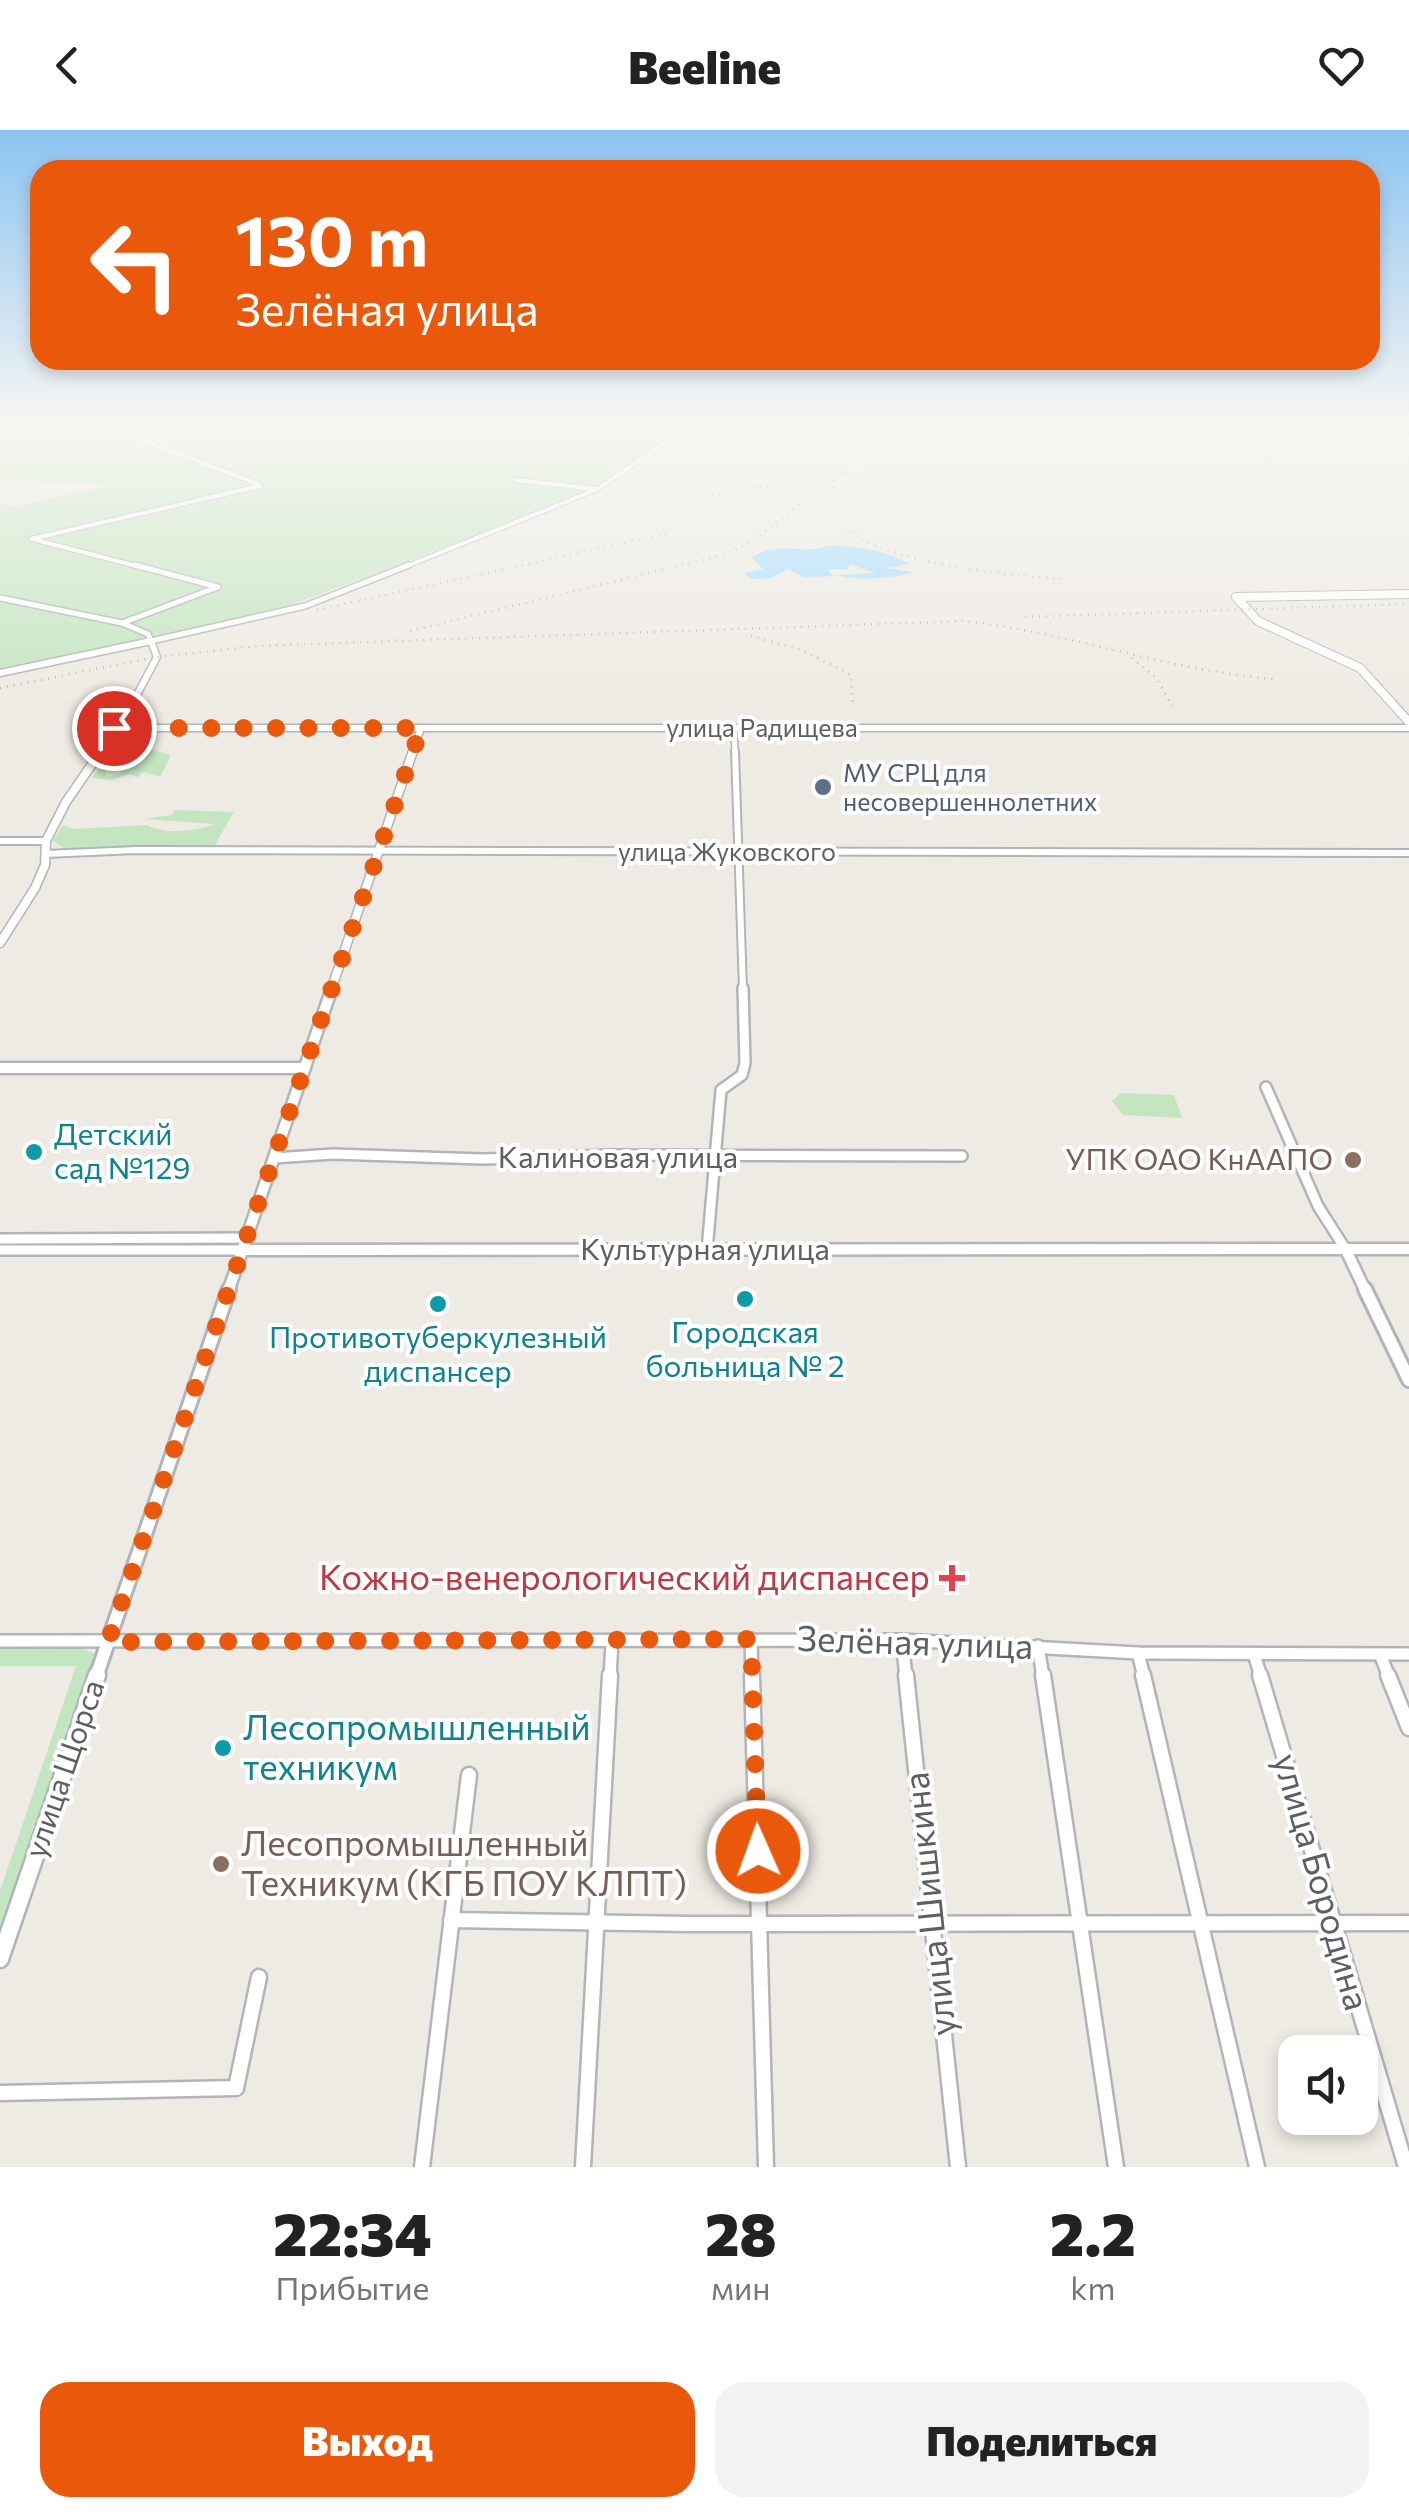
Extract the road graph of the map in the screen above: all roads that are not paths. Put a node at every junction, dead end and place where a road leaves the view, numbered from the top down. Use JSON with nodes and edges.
{"nodes":[{"id":1,"x":130,"y":516,"type":"edge"},
{"id":2,"x":530,"y":516,"type":"edge"},
{"id":3,"x":1409,"y":594,"type":"edge"},
{"id":4,"x":0,"y":598,"type":"edge"},
{"id":5,"x":122,"y":623,"type":"junction"},
{"id":6,"x":151,"y":642,"type":"junction"},
{"id":7,"x":0,"y":674,"type":"edge"},
{"id":8,"x":1409,"y":725,"type":"edge"},
{"id":9,"x":114,"y":728,"type":"junction"},
{"id":10,"x":421,"y":728,"type":"junction"},
{"id":11,"x":734,"y":728,"type":"junction"},
{"id":12,"x":0,"y":841,"type":"edge"},
{"id":13,"x":46,"y":841,"type":"junction"},
{"id":14,"x":379,"y":852,"type":"junction"},
{"id":15,"x":740,"y":852,"type":"junction"},
{"id":16,"x":1409,"y":853,"type":"edge"},
{"id":17,"x":45,"y":854,"type":"junction"},
{"id":18,"x":0,"y":943,"type":"edge"},
{"id":19,"x":0,"y":1068,"type":"edge"},
{"id":20,"x":305,"y":1068,"type":"junction"},
{"id":21,"x":1266,"y":1087,"type":"dead end"},
{"id":22,"x":962,"y":1156,"type":"dead end"},
{"id":23,"x":716,"y":1157,"type":"junction"},
{"id":24,"x":274,"y":1158,"type":"junction"},
{"id":25,"x":0,"y":1239,"type":"edge"},
{"id":26,"x":245,"y":1244,"type":"junction"},
{"id":27,"x":1409,"y":1249,"type":"edge"},
{"id":28,"x":0,"y":1250,"type":"edge"},
{"id":29,"x":707,"y":1250,"type":"junction"},
{"id":30,"x":1346,"y":1250,"type":"junction"},
{"id":31,"x":1409,"y":1380,"type":"edge"},
{"id":32,"x":751,"y":1639,"type":"junction"},
{"id":33,"x":902,"y":1640,"type":"junction"},
{"id":34,"x":0,"y":1641,"type":"edge"},
{"id":35,"x":108,"y":1642,"type":"junction"},
{"id":36,"x":612,"y":1642,"type":"junction"},
{"id":37,"x":1038,"y":1646,"type":"junction"},
{"id":38,"x":1138,"y":1653,"type":"junction"},
{"id":39,"x":1254,"y":1654,"type":"junction"},
{"id":40,"x":1380,"y":1654,"type":"junction"},
{"id":41,"x":1409,"y":1654,"type":"edge"},
{"id":42,"x":1409,"y":1728,"type":"edge"},
{"id":43,"x":470,"y":1775,"type":"dead end"},
{"id":44,"x":1200,"y":1919,"type":"junction"},
{"id":45,"x":451,"y":1920,"type":"junction"},
{"id":46,"x":1077,"y":1920,"type":"junction"},
{"id":47,"x":931,"y":1921,"type":"junction"},
{"id":48,"x":761,"y":1922,"type":"junction"},
{"id":49,"x":1332,"y":1922,"type":"junction"},
{"id":50,"x":1409,"y":1922,"type":"edge"},
{"id":51,"x":594,"y":1924,"type":"junction"},
{"id":52,"x":0,"y":1959,"type":"edge"},
{"id":53,"x":260,"y":1977,"type":"dead end"},
{"id":54,"x":0,"y":2093,"type":"edge"},
{"id":55,"x":422,"y":2167,"type":"edge"},
{"id":56,"x":583,"y":2167,"type":"edge"},
{"id":57,"x":766,"y":2167,"type":"edge"},
{"id":58,"x":958,"y":2167,"type":"edge"},
{"id":59,"x":1116,"y":2167,"type":"edge"},
{"id":60,"x":1258,"y":2167,"type":"edge"},
{"id":61,"x":1406,"y":2167,"type":"edge"}],
"edges":[{"from":1,"to":5,"type":"street"},
{"from":2,"to":6,"type":"street"},
{"from":3,"to":8,"type":"main road"},
{"from":4,"to":5,"type":"street"},
{"from":5,"to":6,"type":"street"},
{"from":6,"to":7,"type":"street"},
{"from":6,"to":9,"type":"street"},
{"from":8,"to":11,"type":"street","name":"улица Радищева"},
{"from":9,"to":10,"type":"street","name":"улица Радищева"},
{"from":9,"to":13,"type":"street"},
{"from":10,"to":11,"type":"street","name":"улица Радищева"},
{"from":10,"to":14,"type":"street","name":"улица Щорса"},
{"from":11,"to":15,"type":"street"},
{"from":12,"to":13,"type":"street"},
{"from":13,"to":17,"type":"street"},
{"from":14,"to":15,"type":"street","name":"улица Жуковского"},
{"from":14,"to":17,"type":"street","name":"улица Жуковского"},
{"from":14,"to":20,"type":"street","name":"улица Щорса"},
{"from":15,"to":16,"type":"street","name":"улица Жуковского"},
{"from":15,"to":23,"type":"street"},
{"from":17,"to":18,"type":"street"},
{"from":19,"to":20,"type":"street"},
{"from":20,"to":24,"type":"street","name":"улица Щорса"},
{"from":21,"to":30,"type":"street"},
{"from":22,"to":23,"type":"street","name":"Калиновая улица"},
{"from":23,"to":24,"type":"street","name":"Калиновая улица"},
{"from":23,"to":29,"type":"street"},
{"from":24,"to":26,"type":"street","name":"улица Щорса"},
{"from":25,"to":26,"type":"street","name":"Культурная улица"},
{"from":26,"to":28,"type":"street","name":"Культурная улица"},
{"from":26,"to":29,"type":"street","name":"Культурная улица"},
{"from":26,"to":35,"type":"street","name":"улица Щорса"},
{"from":27,"to":30,"type":"street","name":"Культурная улица"},
{"from":29,"to":30,"type":"street","name":"Культурная улица"},
{"from":30,"to":31,"type":"street"},
{"from":32,"to":33,"type":"street","name":"Зелёная улица"},
{"from":32,"to":36,"type":"street","name":"Зелёная улица"},
{"from":32,"to":48,"type":"street"},
{"from":33,"to":37,"type":"street","name":"Зелёная улица"},
{"from":33,"to":47,"type":"street","name":"улица Шишкина"},
{"from":34,"to":35,"type":"street","name":"Зелёная улица"},
{"from":35,"to":36,"type":"street","name":"Зелёная улица"},
{"from":35,"to":52,"type":"street","name":"улица Щорса"},
{"from":36,"to":51,"type":"street"},
{"from":37,"to":38,"type":"street","name":"Зелёная улица"},
{"from":37,"to":46,"type":"street"},
{"from":38,"to":39,"type":"street","name":"Зелёная улица"},
{"from":38,"to":44,"type":"street"},
{"from":39,"to":40,"type":"street","name":"Зелёная улица"},
{"from":39,"to":49,"type":"street","name":"улица Бородина"},
{"from":40,"to":41,"type":"street","name":"Зелёная улица"},
{"from":40,"to":42,"type":"street"},
{"from":43,"to":45,"type":"street"},
{"from":44,"to":46,"type":"street"},
{"from":44,"to":49,"type":"street"},
{"from":44,"to":60,"type":"street"},
{"from":45,"to":51,"type":"street"},
{"from":45,"to":55,"type":"street"},
{"from":46,"to":47,"type":"street"},
{"from":46,"to":59,"type":"street"},
{"from":47,"to":48,"type":"street"},
{"from":47,"to":58,"type":"street","name":"улица Шишкина"},
{"from":48,"to":51,"type":"street"},
{"from":48,"to":57,"type":"street"},
{"from":49,"to":50,"type":"street"},
{"from":49,"to":61,"type":"street","name":"улица Бородина"},
{"from":51,"to":56,"type":"street"},
{"from":53,"to":54,"type":"street"}]}
